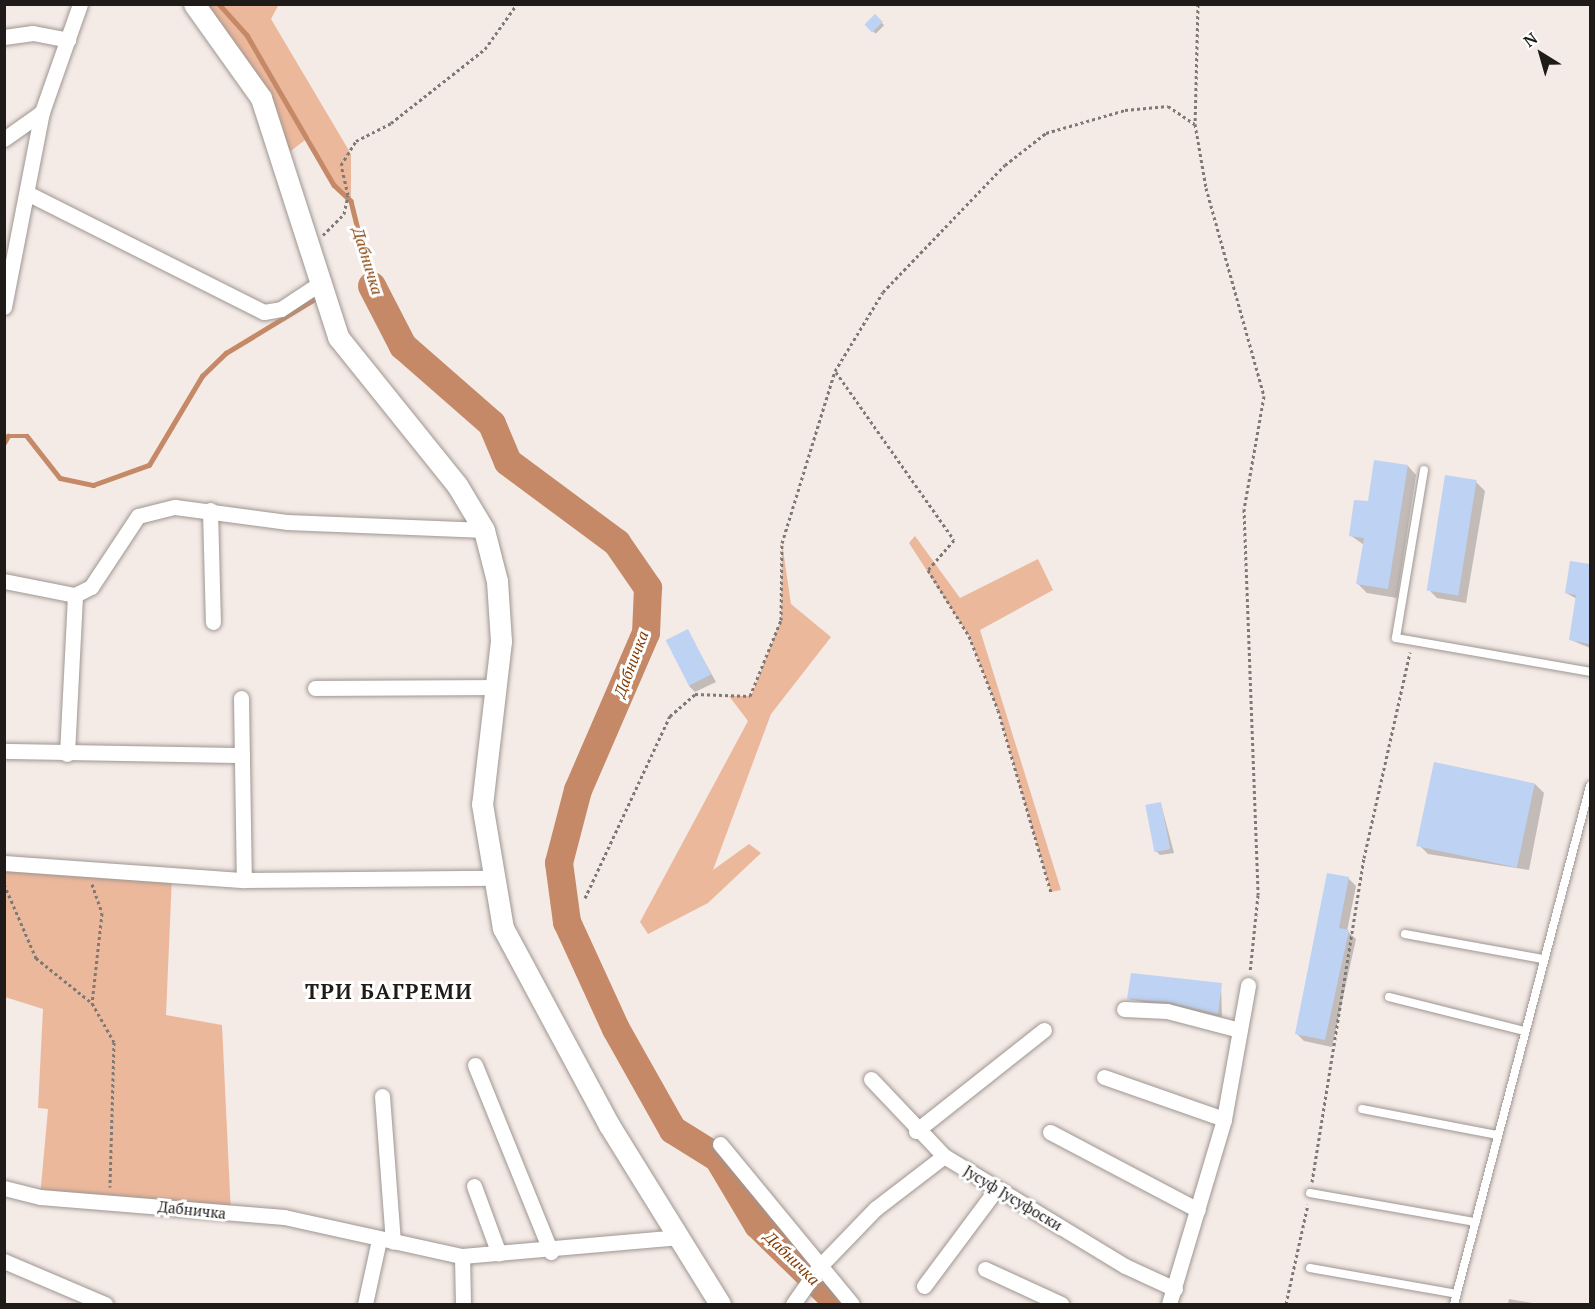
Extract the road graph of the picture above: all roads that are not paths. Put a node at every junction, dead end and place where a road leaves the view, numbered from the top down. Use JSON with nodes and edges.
{"nodes":[{"id":1,"x":80,"y":4,"type":"edge"},
{"id":2,"x":194,"y":4,"type":"edge"},
{"id":3,"x":4,"y":37,"type":"edge"},
{"id":4,"x":68,"y":40,"type":"junction"},
{"id":5,"x":42,"y":112,"type":"junction"},
{"id":6,"x":4,"y":139,"type":"edge"},
{"id":7,"x":27,"y":193,"type":"junction"},
{"id":8,"x":322,"y":282,"type":"junction"},
{"id":9,"x":4,"y":307,"type":"edge"},
{"id":10,"x":1424,"y":470,"type":"dead end"},
{"id":11,"x":210,"y":510,"type":"junction"},
{"id":12,"x":484,"y":530,"type":"junction"},
{"id":13,"x":4,"y":581,"type":"edge"},
{"id":14,"x":75,"y":595,"type":"junction"},
{"id":15,"x":213,"y":622,"type":"dead end"},
{"id":16,"x":1590,"y":672,"type":"edge"},
{"id":17,"x":497,"y":687,"type":"junction"},
{"id":18,"x":315,"y":688,"type":"dead end"},
{"id":19,"x":241,"y":698,"type":"dead end"},
{"id":20,"x":4,"y":751,"type":"edge"},
{"id":21,"x":67,"y":754,"type":"junction"},
{"id":22,"x":242,"y":754,"type":"junction"},
{"id":23,"x":1590,"y":786,"type":"edge"},
{"id":24,"x":4,"y":863,"type":"edge"},
{"id":25,"x":493,"y":878,"type":"junction"},
{"id":26,"x":244,"y":880,"type":"junction"},
{"id":27,"x":1405,"y":934,"type":"dead end"},
{"id":28,"x":1543,"y":959,"type":"junction"},
{"id":29,"x":1248,"y":986,"type":"road end"},
{"id":30,"x":1389,"y":997,"type":"dead end"},
{"id":31,"x":1124,"y":1009,"type":"dead end"},
{"id":32,"x":1044,"y":1030,"type":"dead end"},
{"id":33,"x":1240,"y":1030,"type":"junction"},
{"id":34,"x":1524,"y":1031,"type":"junction"},
{"id":35,"x":475,"y":1065,"type":"dead end"},
{"id":36,"x":1104,"y":1077,"type":"dead end"},
{"id":37,"x":872,"y":1080,"type":"dead end"},
{"id":38,"x":382,"y":1096,"type":"dead end"},
{"id":39,"x":1362,"y":1109,"type":"dead end"},
{"id":40,"x":1224,"y":1119,"type":"junction"},
{"id":41,"x":916,"y":1131,"type":"junction"},
{"id":42,"x":1050,"y":1132,"type":"dead end"},
{"id":43,"x":1497,"y":1135,"type":"junction"},
{"id":44,"x":720,"y":1144,"type":"dead end"},
{"id":45,"x":944,"y":1156,"type":"junction"},
{"id":46,"x":474,"y":1186,"type":"dead end"},
{"id":47,"x":4,"y":1188,"type":"edge"},
{"id":48,"x":997,"y":1188,"type":"junction"},
{"id":49,"x":1310,"y":1193,"type":"road end"},
{"id":50,"x":1198,"y":1210,"type":"junction"},
{"id":51,"x":1475,"y":1222,"type":"junction"},
{"id":52,"x":680,"y":1237,"type":"junction"},
{"id":53,"x":386,"y":1241,"type":"junction"},
{"id":54,"x":551,"y":1252,"type":"junction"},
{"id":55,"x":499,"y":1254,"type":"junction"},
{"id":56,"x":462,"y":1256,"type":"junction"},
{"id":57,"x":5,"y":1266,"type":"edge"},
{"id":58,"x":819,"y":1267,"type":"junction"},
{"id":59,"x":1310,"y":1268,"type":"dead end"},
{"id":60,"x":985,"y":1269,"type":"dead end"},
{"id":61,"x":924,"y":1286,"type":"dead end"},
{"id":62,"x":1175,"y":1289,"type":"junction"},
{"id":63,"x":1457,"y":1294,"type":"junction"},
{"id":64,"x":797,"y":1299,"type":"edge"},
{"id":65,"x":105,"y":1305,"type":"edge"},
{"id":66,"x":365,"y":1305,"type":"edge"},
{"id":67,"x":463,"y":1305,"type":"edge"},
{"id":68,"x":720,"y":1305,"type":"edge"},
{"id":69,"x":852,"y":1305,"type":"edge"},
{"id":70,"x":1061,"y":1305,"type":"edge"},
{"id":71,"x":1169,"y":1305,"type":"edge"},
{"id":72,"x":1454,"y":1305,"type":"edge"}],
"edges":[{"from":1,"to":4,"type":"street"},
{"from":2,"to":8,"type":"street"},
{"from":3,"to":4,"type":"street"},
{"from":4,"to":5,"type":"street"},
{"from":5,"to":6,"type":"street"},
{"from":5,"to":7,"type":"street"},
{"from":7,"to":8,"type":"street"},
{"from":7,"to":9,"type":"street"},
{"from":8,"to":12,"type":"street"},
{"from":10,"to":16,"type":"lane"},
{"from":11,"to":12,"type":"street"},
{"from":11,"to":14,"type":"street"},
{"from":11,"to":15,"type":"street"},
{"from":12,"to":17,"type":"street"},
{"from":13,"to":14,"type":"street"},
{"from":14,"to":21,"type":"street"},
{"from":17,"to":18,"type":"street"},
{"from":17,"to":25,"type":"street"},
{"from":19,"to":22,"type":"street"},
{"from":20,"to":21,"type":"street"},
{"from":21,"to":22,"type":"street"},
{"from":22,"to":26,"type":"street"},
{"from":23,"to":28,"type":"lane"},
{"from":24,"to":26,"type":"street"},
{"from":25,"to":26,"type":"street"},
{"from":25,"to":52,"type":"street"},
{"from":27,"to":28,"type":"lane"},
{"from":28,"to":34,"type":"lane"},
{"from":29,"to":33,"type":"street"},
{"from":30,"to":34,"type":"lane"},
{"from":31,"to":33,"type":"street"},
{"from":32,"to":41,"type":"street"},
{"from":33,"to":40,"type":"street"},
{"from":34,"to":43,"type":"lane"},
{"from":35,"to":54,"type":"street"},
{"from":36,"to":40,"type":"street"},
{"from":37,"to":41,"type":"street","name":"Јусуф Јусуфоски"},
{"from":38,"to":53,"type":"street"},
{"from":39,"to":43,"type":"lane"},
{"from":40,"to":50,"type":"street"},
{"from":41,"to":45,"type":"street","name":"Јусуф Јусуфоски"},
{"from":42,"to":50,"type":"street"},
{"from":43,"to":51,"type":"lane"},
{"from":44,"to":58,"type":"street"},
{"from":45,"to":48,"type":"street","name":"Јусуф Јусуфоски"},
{"from":45,"to":58,"type":"street"},
{"from":46,"to":55,"type":"street"},
{"from":47,"to":53,"type":"street","name":"Дабничка"},
{"from":48,"to":61,"type":"street"},
{"from":48,"to":62,"type":"street","name":"Јусуф Јусуфоски"},
{"from":49,"to":51,"type":"lane"},
{"from":50,"to":62,"type":"street"},
{"from":51,"to":63,"type":"lane"},
{"from":52,"to":54,"type":"street","name":"Дабничка"},
{"from":52,"to":68,"type":"street"},
{"from":53,"to":56,"type":"street","name":"Дабничка"},
{"from":53,"to":66,"type":"street"},
{"from":54,"to":55,"type":"street","name":"Дабничка"},
{"from":55,"to":56,"type":"street","name":"Дабничка"},
{"from":56,"to":67,"type":"street"},
{"from":57,"to":65,"type":"street"},
{"from":58,"to":64,"type":"street"},
{"from":58,"to":69,"type":"street"},
{"from":59,"to":63,"type":"lane"},
{"from":60,"to":70,"type":"street"},
{"from":62,"to":71,"type":"street"},
{"from":63,"to":72,"type":"lane"}]}
